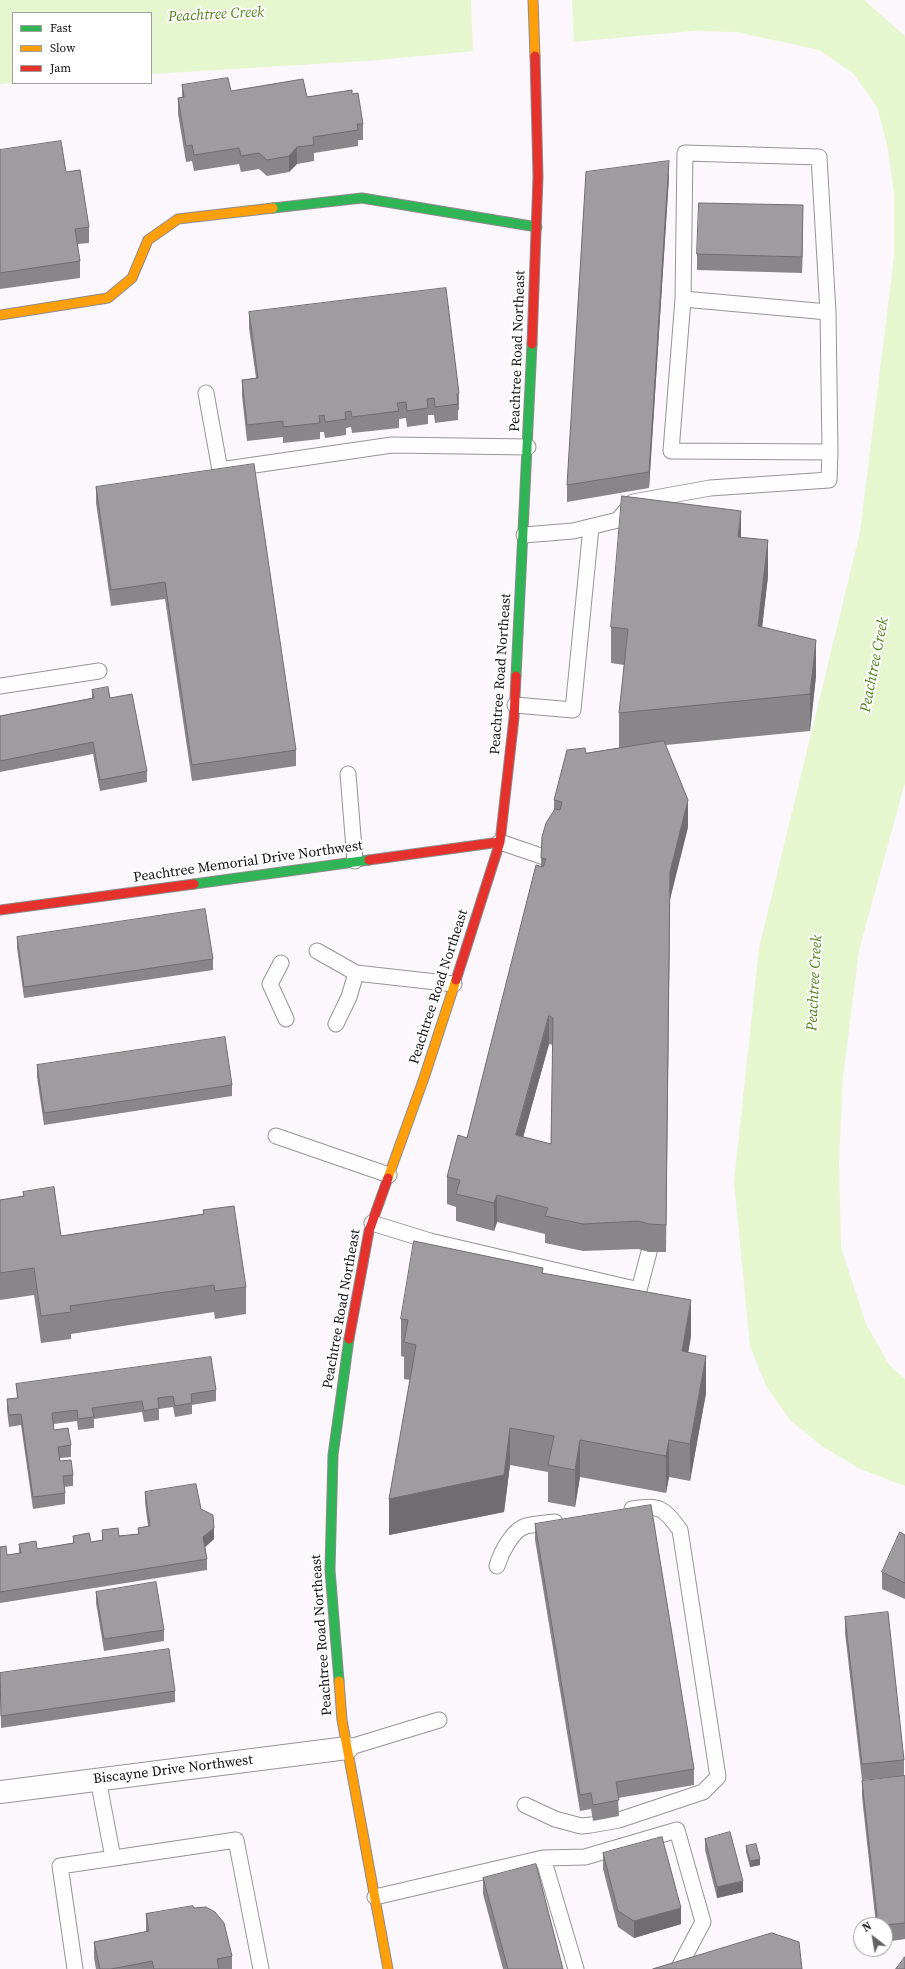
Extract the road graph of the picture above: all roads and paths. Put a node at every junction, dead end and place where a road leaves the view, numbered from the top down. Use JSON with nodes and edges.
{"nodes":[{"id":1,"x":533,"y":0,"type":"edge"},
{"id":2,"x":536,"y":227,"type":"junction"},
{"id":3,"x":683,"y":299,"type":"junction"},
{"id":4,"x":828,"y":312,"type":"junction"},
{"id":5,"x":0,"y":315,"type":"edge"},
{"id":6,"x":206,"y":393,"type":"dead end"},
{"id":7,"x":528,"y":447,"type":"junction"},
{"id":8,"x":830,"y":452,"type":"junction"},
{"id":9,"x":618,"y":520,"type":"junction"},
{"id":10,"x":642,"y":522,"type":"edge"},
{"id":11,"x":591,"y":527,"type":"junction"},
{"id":12,"x":524,"y":535,"type":"junction"},
{"id":13,"x":100,"y":671,"type":"dead end"},
{"id":14,"x":0,"y":686,"type":"edge"},
{"id":15,"x":515,"y":705,"type":"junction"},
{"id":16,"x":348,"y":774,"type":"dead end"},
{"id":17,"x":500,"y":842,"type":"junction"},
{"id":18,"x":544,"y":857,"type":"edge"},
{"id":19,"x":355,"y":861,"type":"junction"},
{"id":20,"x":0,"y":910,"type":"edge"},
{"id":21,"x":317,"y":951,"type":"dead end"},
{"id":22,"x":281,"y":963,"type":"dead end"},
{"id":23,"x":356,"y":973,"type":"junction"},
{"id":24,"x":454,"y":984,"type":"junction"},
{"id":25,"x":286,"y":1020,"type":"dead end"},
{"id":26,"x":336,"y":1024,"type":"dead end"},
{"id":27,"x":276,"y":1136,"type":"dead end"},
{"id":28,"x":389,"y":1176,"type":"junction"},
{"id":29,"x":372,"y":1223,"type":"junction"},
{"id":30,"x":649,"y":1252,"type":"edge"},
{"id":31,"x":615,"y":1512,"type":"edge"},
{"id":32,"x":570,"y":1519,"type":"edge"},
{"id":33,"x":497,"y":1566,"type":"dead end"},
{"id":34,"x":439,"y":1720,"type":"dead end"},
{"id":35,"x":347,"y":1748,"type":"junction"},
{"id":36,"x":98,"y":1779,"type":"junction"},
{"id":37,"x":0,"y":1792,"type":"edge"},
{"id":38,"x":525,"y":1805,"type":"dead end"},
{"id":39,"x":113,"y":1858,"type":"junction"},
{"id":40,"x":543,"y":1858,"type":"junction"},
{"id":41,"x":375,"y":1897,"type":"junction"},
{"id":42,"x":75,"y":1969,"type":"edge"},
{"id":43,"x":261,"y":1969,"type":"edge"},
{"id":44,"x":388,"y":1969,"type":"edge"},
{"id":45,"x":576,"y":1969,"type":"edge"},
{"id":46,"x":678,"y":1969,"type":"edge"}],
"edges":[{"from":1,"to":2,"type":"main road","name":"Peachtree Road Northeast"},
{"from":2,"to":5,"type":"main road"},
{"from":2,"to":7,"type":"main road","name":"Peachtree Road Northeast"},
{"from":3,"to":4,"type":"lane"},
{"from":3,"to":4,"type":"lane"},
{"from":3,"to":8,"type":"lane"},
{"from":4,"to":8,"type":"lane"},
{"from":6,"to":7,"type":"lane"},
{"from":7,"to":12,"type":"main road","name":"Peachtree Road Northeast"},
{"from":8,"to":9,"type":"lane"},
{"from":9,"to":10,"type":"lane"},
{"from":9,"to":11,"type":"lane"},
{"from":11,"to":12,"type":"lane"},
{"from":11,"to":15,"type":"lane"},
{"from":12,"to":15,"type":"main road","name":"Peachtree Road Northeast"},
{"from":13,"to":14,"type":"lane"},
{"from":15,"to":17,"type":"main road","name":"Peachtree Road Northeast"},
{"from":16,"to":19,"type":"lane"},
{"from":17,"to":18,"type":"lane"},
{"from":17,"to":19,"type":"main road","name":"Peachtree Memorial Drive Northwest"},
{"from":17,"to":24,"type":"main road","name":"Peachtree Road Northeast"},
{"from":19,"to":20,"type":"main road","name":"Peachtree Memorial Drive Northwest"},
{"from":21,"to":23,"type":"lane"},
{"from":22,"to":25,"type":"lane"},
{"from":23,"to":24,"type":"lane"},
{"from":23,"to":26,"type":"lane"},
{"from":24,"to":28,"type":"main road","name":"Peachtree Road Northeast"},
{"from":27,"to":28,"type":"lane"},
{"from":28,"to":29,"type":"main road","name":"Peachtree Road Northeast"},
{"from":29,"to":30,"type":"lane"},
{"from":29,"to":35,"type":"main road","name":"Peachtree Road Northeast"},
{"from":31,"to":38,"type":"lane"},
{"from":32,"to":33,"type":"lane"},
{"from":34,"to":35,"type":"lane"},
{"from":35,"to":36,"type":"street","name":"Biscayne Drive Northwest"},
{"from":35,"to":41,"type":"main road","name":"Peachtree Road Northeast"},
{"from":36,"to":37,"type":"street","name":"Biscayne Drive Northwest"},
{"from":36,"to":39,"type":"lane"},
{"from":39,"to":42,"type":"lane"},
{"from":39,"to":43,"type":"lane"},
{"from":40,"to":41,"type":"lane"},
{"from":40,"to":45,"type":"lane"},
{"from":40,"to":46,"type":"lane"},
{"from":41,"to":44,"type":"main road","name":"Peachtree Road Northeast"}]}
